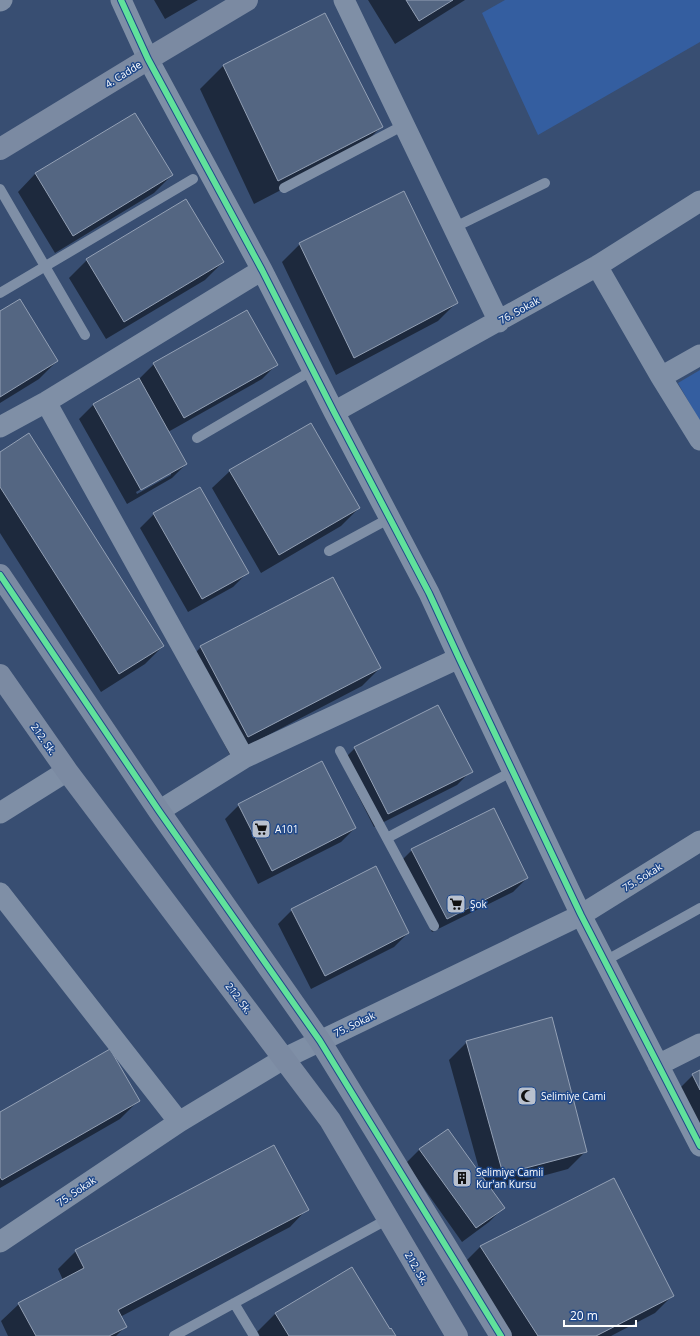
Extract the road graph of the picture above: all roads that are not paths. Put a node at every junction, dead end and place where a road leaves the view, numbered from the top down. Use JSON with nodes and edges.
{"nodes":[{"id":1,"x":121,"y":0,"type":"edge"},
{"id":2,"x":247,"y":0,"type":"edge"},
{"id":3,"x":344,"y":0,"type":"edge"},
{"id":4,"x":148,"y":59,"type":"junction"},
{"id":5,"x":404,"y":125,"type":"junction"},
{"id":6,"x":0,"y":149,"type":"edge"},
{"id":7,"x":193,"y":179,"type":"dead end"},
{"id":8,"x":545,"y":183,"type":"dead end"},
{"id":9,"x":284,"y":188,"type":"dead end"},
{"id":10,"x":0,"y":189,"type":"edge"},
{"id":11,"x":700,"y":200,"type":"edge"},
{"id":12,"x":454,"y":228,"type":"junction"},
{"id":13,"x":597,"y":266,"type":"junction"},
{"id":14,"x":45,"y":267,"type":"junction"},
{"id":15,"x":262,"y":270,"type":"junction"},
{"id":16,"x":0,"y":293,"type":"edge"},
{"id":17,"x":499,"y":322,"type":"junction"},
{"id":18,"x":85,"y":335,"type":"dead end"},
{"id":19,"x":700,"y":355,"type":"edge"},
{"id":20,"x":313,"y":370,"type":"junction"},
{"id":21,"x":660,"y":377,"type":"junction"},
{"id":22,"x":46,"y":402,"type":"junction"},
{"id":23,"x":334,"y":412,"type":"junction"},
{"id":24,"x":0,"y":427,"type":"edge"},
{"id":25,"x":196,"y":438,"type":"dead end"},
{"id":26,"x":700,"y":440,"type":"edge"},
{"id":27,"x":390,"y":518,"type":"junction"},
{"id":28,"x":329,"y":551,"type":"dead end"},
{"id":29,"x":0,"y":575,"type":"edge"},
{"id":30,"x":459,"y":658,"type":"junction"},
{"id":31,"x":0,"y":675,"type":"edge"},
{"id":32,"x":340,"y":751,"type":"dead end"},
{"id":33,"x":244,"y":758,"type":"junction"},
{"id":34,"x":513,"y":770,"type":"junction"},
{"id":35,"x":67,"y":772,"type":"junction"},
{"id":36,"x":159,"y":811,"type":"junction"},
{"id":37,"x":0,"y":813,"type":"edge"},
{"id":38,"x":387,"y":838,"type":"junction"},
{"id":39,"x":700,"y":841,"type":"edge"},
{"id":40,"x":0,"y":893,"type":"edge"},
{"id":41,"x":700,"y":908,"type":"edge"},
{"id":42,"x":581,"y":915,"type":"junction"},
{"id":43,"x":434,"y":926,"type":"dead end"},
{"id":44,"x":605,"y":961,"type":"junction"},
{"id":45,"x":320,"y":1041,"type":"junction"},
{"id":46,"x":700,"y":1044,"type":"edge"},
{"id":47,"x":284,"y":1058,"type":"junction"},
{"id":48,"x":658,"y":1065,"type":"junction"},
{"id":49,"x":179,"y":1122,"type":"junction"},
{"id":50,"x":700,"y":1146,"type":"edge"},
{"id":51,"x":388,"y":1219,"type":"junction"},
{"id":52,"x":0,"y":1242,"type":"edge"},
{"id":53,"x":234,"y":1303,"type":"junction"},
{"id":54,"x":174,"y":1336,"type":"edge"},
{"id":55,"x":254,"y":1336,"type":"edge"},
{"id":56,"x":457,"y":1336,"type":"edge"},
{"id":57,"x":501,"y":1336,"type":"edge"}],
"edges":[{"from":1,"to":4,"type":"street"},
{"from":2,"to":4,"type":"street","name":"4. Cadde"},
{"from":3,"to":5,"type":"street"},
{"from":4,"to":6,"type":"street","name":"4. Cadde"},
{"from":4,"to":15,"type":"street"},
{"from":5,"to":9,"type":"lane"},
{"from":5,"to":12,"type":"street"},
{"from":7,"to":14,"type":"lane"},
{"from":8,"to":12,"type":"lane"},
{"from":10,"to":14,"type":"lane"},
{"from":11,"to":13,"type":"street","name":"76. Sokak"},
{"from":12,"to":17,"type":"street"},
{"from":13,"to":17,"type":"street","name":"76. Sokak"},
{"from":13,"to":21,"type":"street"},
{"from":14,"to":16,"type":"lane"},
{"from":14,"to":18,"type":"lane"},
{"from":15,"to":20,"type":"street"},
{"from":15,"to":22,"type":"street"},
{"from":17,"to":23,"type":"street","name":"76. Sokak"},
{"from":19,"to":21,"type":"street"},
{"from":20,"to":23,"type":"street"},
{"from":20,"to":25,"type":"lane"},
{"from":21,"to":26,"type":"street"},
{"from":22,"to":24,"type":"street"},
{"from":22,"to":33,"type":"street"},
{"from":23,"to":27,"type":"street"},
{"from":27,"to":28,"type":"lane"},
{"from":27,"to":30,"type":"street"},
{"from":29,"to":36,"type":"street"},
{"from":30,"to":33,"type":"street"},
{"from":30,"to":34,"type":"street"},
{"from":31,"to":35,"type":"street","name":"212. Sk."},
{"from":32,"to":38,"type":"lane"},
{"from":33,"to":36,"type":"street"},
{"from":34,"to":38,"type":"lane"},
{"from":34,"to":42,"type":"street"},
{"from":35,"to":37,"type":"street"},
{"from":35,"to":47,"type":"street","name":"212. Sk."},
{"from":36,"to":45,"type":"street"},
{"from":38,"to":43,"type":"lane"},
{"from":39,"to":42,"type":"street","name":"75. Sokak"},
{"from":40,"to":49,"type":"street"},
{"from":41,"to":44,"type":"lane"},
{"from":42,"to":44,"type":"street"},
{"from":42,"to":45,"type":"street","name":"75. Sokak"},
{"from":44,"to":48,"type":"street"},
{"from":45,"to":47,"type":"street","name":"75. Sokak"},
{"from":45,"to":57,"type":"street"},
{"from":46,"to":48,"type":"street"},
{"from":47,"to":49,"type":"street","name":"75. Sokak"},
{"from":47,"to":51,"type":"street","name":"212. Sk."},
{"from":48,"to":50,"type":"street"},
{"from":49,"to":52,"type":"street","name":"75. Sokak"},
{"from":51,"to":53,"type":"lane"},
{"from":51,"to":56,"type":"street","name":"212. Sk."},
{"from":53,"to":54,"type":"lane"},
{"from":53,"to":55,"type":"lane"}]}
